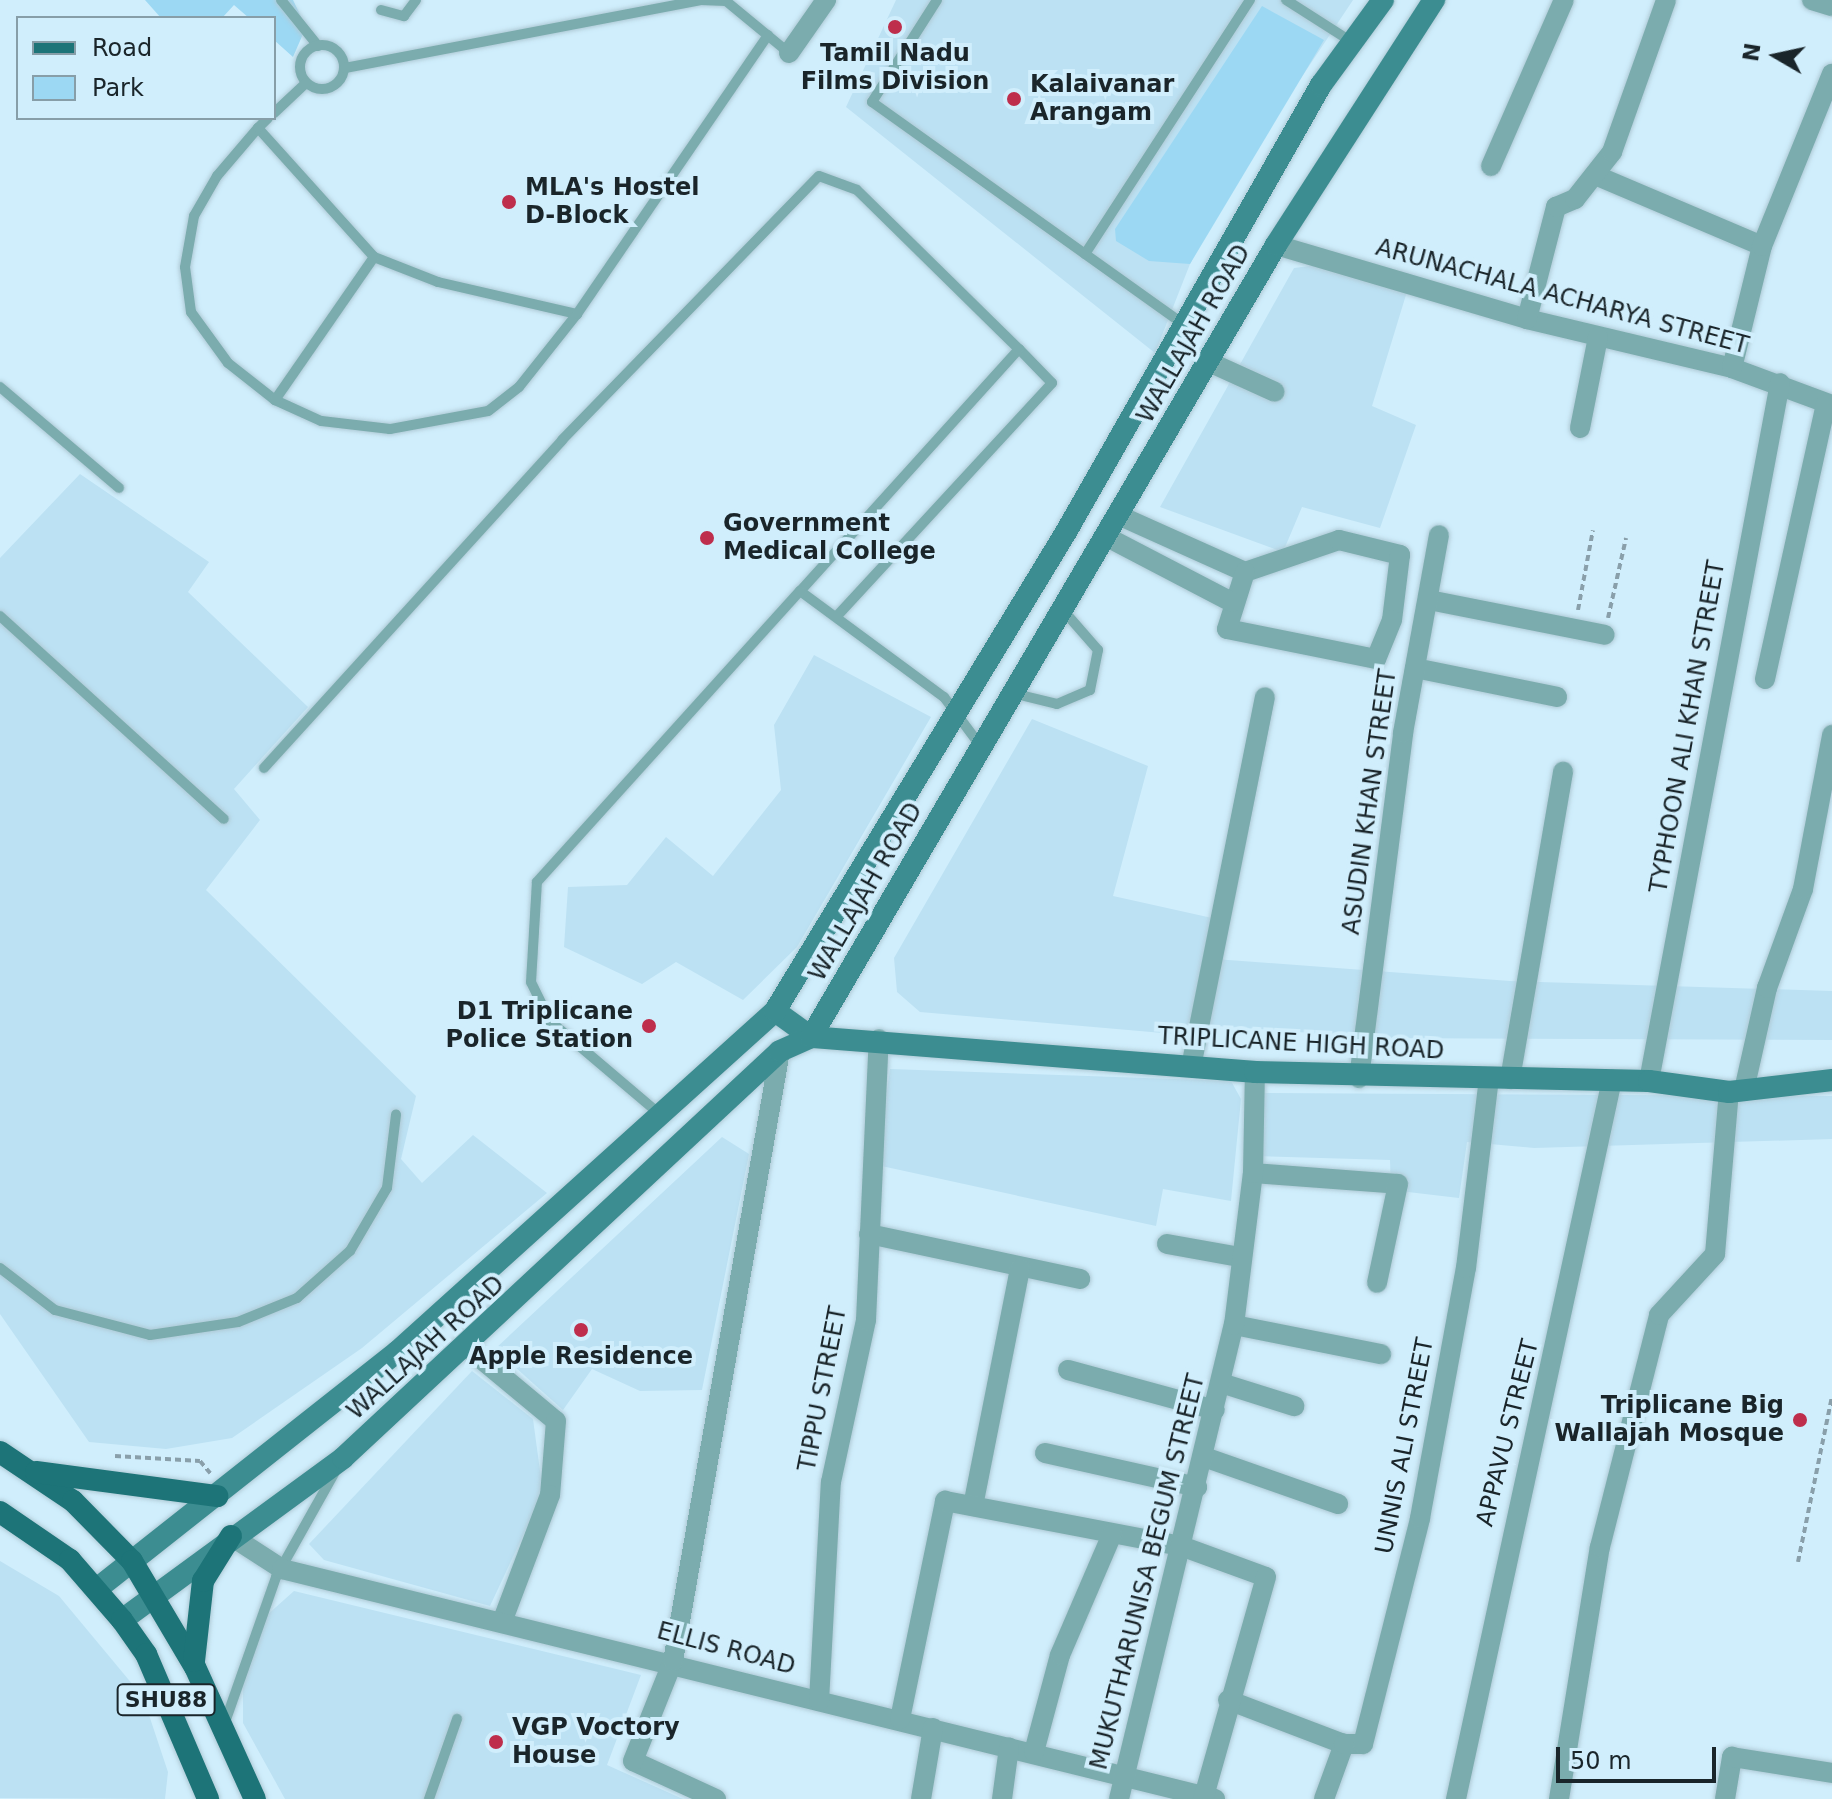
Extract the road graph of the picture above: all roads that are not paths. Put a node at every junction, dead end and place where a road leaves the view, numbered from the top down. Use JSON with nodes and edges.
{"nodes":[{"id":1,"x":281,"y":0,"type":"edge"},
{"id":2,"x":416,"y":0,"type":"edge"},
{"id":3,"x":826,"y":0,"type":"edge"},
{"id":4,"x":937,"y":0,"type":"edge"},
{"id":5,"x":1250,"y":0,"type":"edge"},
{"id":6,"x":1286,"y":0,"type":"edge"},
{"id":7,"x":1383,"y":0,"type":"edge"},
{"id":8,"x":1434,"y":0,"type":"edge"},
{"id":9,"x":1564,"y":0,"type":"edge"},
{"id":10,"x":1666,"y":0,"type":"edge"},
{"id":11,"x":1812,"y":0,"type":"edge"},
{"id":12,"x":1832,"y":6,"type":"edge"},
{"id":13,"x":381,"y":10,"type":"dead end"},
{"id":14,"x":768,"y":35,"type":"junction"},
{"id":15,"x":1352,"y":42,"type":"junction"},
{"id":16,"x":318,"y":46,"type":"junction"},
{"id":17,"x":789,"y":53,"type":"joint"},
{"id":18,"x":345,"y":68,"type":"junction"},
{"id":19,"x":1832,"y":74,"type":"edge"},
{"id":20,"x":306,"y":83,"type":"junction"},
{"id":21,"x":276,"y":111,"type":"edge"},
{"id":22,"x":266,"y":120,"type":"edge"},
{"id":23,"x":258,"y":128,"type":"junction"},
{"id":24,"x":1491,"y":166,"type":"dead end"},
{"id":25,"x":1595,"y":175,"type":"junction"},
{"id":26,"x":1276,"y":245,"type":"junction"},
{"id":27,"x":1762,"y":246,"type":"junction"},
{"id":28,"x":1085,"y":254,"type":"junction"},
{"id":29,"x":374,"y":257,"type":"junction"},
{"id":30,"x":577,"y":314,"type":"junction"},
{"id":31,"x":1527,"y":319,"type":"junction"},
{"id":32,"x":1183,"y":324,"type":"junction"},
{"id":33,"x":1598,"y":337,"type":"junction"},
{"id":34,"x":1019,"y":349,"type":"junction"},
{"id":35,"x":1209,"y":362,"type":"junction"},
{"id":36,"x":1732,"y":368,"type":"junction"},
{"id":37,"x":1780,"y":383,"type":"junction"},
{"id":38,"x":0,"y":387,"type":"edge"},
{"id":39,"x":1275,"y":392,"type":"dead end"},
{"id":40,"x":275,"y":400,"type":"junction"},
{"id":41,"x":1829,"y":404,"type":"edge"},
{"id":42,"x":1580,"y":428,"type":"dead end"},
{"id":43,"x":119,"y":488,"type":"dead end"},
{"id":44,"x":1118,"y":515,"type":"junction"},
{"id":45,"x":1439,"y":535,"type":"dead end"},
{"id":46,"x":1105,"y":536,"type":"junction"},
{"id":47,"x":1245,"y":572,"type":"junction"},
{"id":48,"x":800,"y":591,"type":"junction"},
{"id":49,"x":1429,"y":600,"type":"junction"},
{"id":50,"x":1232,"y":602,"type":"junction"},
{"id":51,"x":1061,"y":609,"type":"junction"},
{"id":52,"x":0,"y":616,"type":"edge"},
{"id":53,"x":837,"y":616,"type":"junction"},
{"id":54,"x":1605,"y":635,"type":"road end"},
{"id":55,"x":1415,"y":668,"type":"junction"},
{"id":56,"x":1765,"y":679,"type":"dead end"},
{"id":57,"x":1010,"y":693,"type":"junction"},
{"id":58,"x":1265,"y":697,"type":"dead end"},
{"id":59,"x":1557,"y":697,"type":"dead end"},
{"id":60,"x":956,"y":717,"type":"junction"},
{"id":61,"x":1832,"y":735,"type":"edge"},
{"id":62,"x":982,"y":748,"type":"junction"},
{"id":63,"x":264,"y":768,"type":"dead end"},
{"id":64,"x":1563,"y":772,"type":"dead end"},
{"id":65,"x":224,"y":819,"type":"dead end"},
{"id":66,"x":1824,"y":822,"type":"edge"},
{"id":67,"x":775,"y":1011,"type":"junction"},
{"id":68,"x":811,"y":1037,"type":"junction"},
{"id":69,"x":879,"y":1039,"type":"junction"},
{"id":70,"x":780,"y":1051,"type":"junction"},
{"id":71,"x":1191,"y":1067,"type":"junction"},
{"id":72,"x":1255,"y":1072,"type":"junction"},
{"id":73,"x":1359,"y":1078,"type":"junction"},
{"id":74,"x":1499,"y":1078,"type":"junction"},
{"id":75,"x":1612,"y":1080,"type":"junction"},
{"id":76,"x":1832,"y":1080,"type":"edge"},
{"id":77,"x":1649,"y":1081,"type":"junction"},
{"id":78,"x":1736,"y":1091,"type":"junction"},
{"id":79,"x":656,"y":1111,"type":"junction"},
{"id":80,"x":396,"y":1115,"type":"dead end"},
{"id":81,"x":1253,"y":1173,"type":"junction"},
{"id":82,"x":869,"y":1234,"type":"junction"},
{"id":83,"x":1167,"y":1244,"type":"dead end"},
{"id":84,"x":1239,"y":1257,"type":"junction"},
{"id":85,"x":0,"y":1268,"type":"edge"},
{"id":86,"x":1020,"y":1269,"type":"junction"},
{"id":87,"x":1080,"y":1279,"type":"dead end"},
{"id":88,"x":1377,"y":1283,"type":"dead end"},
{"id":89,"x":1234,"y":1325,"type":"junction"},
{"id":90,"x":468,"y":1348,"type":"junction"},
{"id":91,"x":1381,"y":1354,"type":"dead end"},
{"id":92,"x":1068,"y":1370,"type":"dead end"},
{"id":93,"x":1221,"y":1383,"type":"junction"},
{"id":94,"x":1294,"y":1406,"type":"dead end"},
{"id":95,"x":1215,"y":1410,"type":"junction"},
{"id":96,"x":0,"y":1452,"type":"edge"},
{"id":97,"x":1045,"y":1453,"type":"dead end"},
{"id":98,"x":343,"y":1458,"type":"junction"},
{"id":99,"x":1207,"y":1458,"type":"junction"},
{"id":100,"x":23,"y":1470,"type":"junction"},
{"id":101,"x":1197,"y":1487,"type":"junction"},
{"id":102,"x":220,"y":1494,"type":"junction"},
{"id":103,"x":1338,"y":1504,"type":"dead end"},
{"id":104,"x":973,"y":1506,"type":"junction"},
{"id":105,"x":0,"y":1512,"type":"edge"},
{"id":106,"x":1112,"y":1534,"type":"junction"},
{"id":107,"x":231,"y":1536,"type":"junction"},
{"id":108,"x":1181,"y":1546,"type":"junction"},
{"id":109,"x":132,"y":1561,"type":"junction"},
{"id":110,"x":282,"y":1569,"type":"junction"},
{"id":111,"x":98,"y":1588,"type":"junction"},
{"id":112,"x":151,"y":1595,"type":"junction"},
{"id":113,"x":122,"y":1620,"type":"junction"},
{"id":114,"x":502,"y":1622,"type":"junction"},
{"id":115,"x":673,"y":1661,"type":"junction"},
{"id":116,"x":195,"y":1667,"type":"junction"},
{"id":117,"x":1228,"y":1700,"type":"junction"},
{"id":118,"x":819,"y":1701,"type":"junction"},
{"id":119,"x":457,"y":1719,"type":"dead end"},
{"id":120,"x":900,"y":1719,"type":"junction"},
{"id":121,"x":224,"y":1725,"type":"junction"},
{"id":122,"x":933,"y":1728,"type":"junction"},
{"id":123,"x":1344,"y":1744,"type":"junction"},
{"id":124,"x":1009,"y":1747,"type":"junction"},
{"id":125,"x":1034,"y":1752,"type":"junction"},
{"id":126,"x":1832,"y":1773,"type":"edge"},
{"id":127,"x":1123,"y":1778,"type":"junction"},
{"id":128,"x":204,"y":1794,"type":"edge"},
{"id":129,"x":1207,"y":1798,"type":"edge"},
{"id":130,"x":255,"y":1799,"type":"edge"},
{"id":131,"x":429,"y":1799,"type":"edge"},
{"id":132,"x":716,"y":1799,"type":"edge"},
{"id":133,"x":921,"y":1799,"type":"edge"},
{"id":134,"x":1002,"y":1799,"type":"edge"},
{"id":135,"x":1119,"y":1799,"type":"edge"},
{"id":136,"x":1324,"y":1799,"type":"edge"},
{"id":137,"x":1456,"y":1799,"type":"edge"},
{"id":138,"x":1559,"y":1799,"type":"edge"},
{"id":139,"x":1725,"y":1799,"type":"edge"}],
"edges":[{"from":1,"to":16,"type":"lane"},
{"from":2,"to":13,"type":"lane"},
{"from":3,"to":17,"type":"street"},
{"from":4,"to":28,"type":"lane"},
{"from":5,"to":28,"type":"lane"},
{"from":6,"to":15,"type":"lane"},
{"from":7,"to":15,"type":"main road","name":"WALLAJAH ROAD"},
{"from":8,"to":26,"type":"main road","name":"WALLAJAH ROAD"},
{"from":9,"to":24,"type":"street"},
{"from":10,"to":25,"type":"street"},
{"from":11,"to":12,"type":"street"},
{"from":14,"to":17,"type":"lane"},
{"from":14,"to":18,"type":"lane"},
{"from":14,"to":30,"type":"lane"},
{"from":15,"to":32,"type":"main road","name":"WALLAJAH ROAD"},
{"from":16,"to":18,"type":"lane"},
{"from":16,"to":20,"type":"lane"},
{"from":18,"to":20,"type":"lane"},
{"from":19,"to":27,"type":"street"},
{"from":20,"to":21,"type":"lane"},
{"from":22,"to":23,"type":"lane"},
{"from":23,"to":29,"type":"lane"},
{"from":23,"to":40,"type":"lane"},
{"from":25,"to":27,"type":"street"},
{"from":25,"to":31,"type":"street"},
{"from":26,"to":31,"type":"street","name":"ARUNACHALA ACHARYA STREET"},
{"from":26,"to":35,"type":"main road","name":"WALLAJAH ROAD"},
{"from":27,"to":36,"type":"street"},
{"from":28,"to":32,"type":"lane"},
{"from":29,"to":30,"type":"lane"},
{"from":29,"to":40,"type":"lane"},
{"from":30,"to":40,"type":"lane"},
{"from":31,"to":33,"type":"street","name":"ARUNACHALA ACHARYA STREET"},
{"from":32,"to":60,"type":"main road","name":"WALLAJAH ROAD"},
{"from":33,"to":36,"type":"street","name":"ARUNACHALA ACHARYA STREET"},
{"from":33,"to":42,"type":"street"},
{"from":34,"to":48,"type":"lane"},
{"from":34,"to":53,"type":"lane"},
{"from":34,"to":63,"type":"lane"},
{"from":35,"to":39,"type":"street"},
{"from":35,"to":44,"type":"main road","name":"WALLAJAH ROAD"},
{"from":36,"to":37,"type":"street","name":"ARUNACHALA ACHARYA STREET"},
{"from":37,"to":41,"type":"street","name":"ARUNACHALA ACHARYA STREET"},
{"from":37,"to":77,"type":"street","name":"TYPHOON ALI KHAN STREET"},
{"from":38,"to":43,"type":"lane"},
{"from":41,"to":56,"type":"street"},
{"from":44,"to":46,"type":"main road","name":"WALLAJAH ROAD"},
{"from":44,"to":47,"type":"street"},
{"from":45,"to":49,"type":"street","name":"ASUDIN KHAN STREET"},
{"from":46,"to":50,"type":"street"},
{"from":46,"to":51,"type":"main road","name":"WALLAJAH ROAD"},
{"from":47,"to":50,"type":"street"},
{"from":47,"to":50,"type":"street"},
{"from":48,"to":53,"type":"lane"},
{"from":48,"to":79,"type":"lane"},
{"from":49,"to":54,"type":"street"},
{"from":49,"to":55,"type":"street","name":"ASUDIN KHAN STREET"},
{"from":51,"to":57,"type":"main road","name":"WALLAJAH ROAD"},
{"from":51,"to":57,"type":"lane"},
{"from":52,"to":65,"type":"lane"},
{"from":53,"to":60,"type":"lane"},
{"from":55,"to":59,"type":"street"},
{"from":55,"to":73,"type":"street","name":"ASUDIN KHAN STREET"},
{"from":57,"to":62,"type":"main road","name":"WALLAJAH ROAD"},
{"from":58,"to":71,"type":"street"},
{"from":60,"to":62,"type":"lane"},
{"from":60,"to":67,"type":"main road","name":"WALLAJAH ROAD"},
{"from":61,"to":66,"type":"street"},
{"from":62,"to":68,"type":"main road","name":"WALLAJAH ROAD"},
{"from":64,"to":74,"type":"street"},
{"from":66,"to":78,"type":"street"},
{"from":67,"to":68,"type":"main road"},
{"from":67,"to":79,"type":"main road","name":"WALLAJAH ROAD"},
{"from":68,"to":69,"type":"main road","name":"TRIPLICANE HIGH ROAD"},
{"from":68,"to":70,"type":"main road","name":"WALLAJAH ROAD"},
{"from":69,"to":71,"type":"main road","name":"TRIPLICANE HIGH ROAD"},
{"from":69,"to":82,"type":"street","name":"TIPPU STREET"},
{"from":70,"to":90,"type":"main road","name":"WALLAJAH ROAD"},
{"from":70,"to":115,"type":"street"},
{"from":71,"to":72,"type":"main road","name":"TRIPLICANE HIGH ROAD"},
{"from":72,"to":73,"type":"main road","name":"TRIPLICANE HIGH ROAD"},
{"from":72,"to":81,"type":"street","name":"MUKUTHARUNISA BEGUM STREET"},
{"from":73,"to":74,"type":"main road","name":"TRIPLICANE HIGH ROAD"},
{"from":74,"to":75,"type":"main road","name":"TRIPLICANE HIGH ROAD"},
{"from":74,"to":123,"type":"street","name":"UNNIS ALI STREET"},
{"from":75,"to":77,"type":"main road","name":"TRIPLICANE HIGH ROAD"},
{"from":75,"to":137,"type":"street","name":"APPAVU STREET"},
{"from":76,"to":78,"type":"main road","name":"TRIPLICANE HIGH ROAD"},
{"from":77,"to":78,"type":"main road","name":"TRIPLICANE HIGH ROAD"},
{"from":78,"to":138,"type":"street"},
{"from":79,"to":102,"type":"main road","name":"WALLAJAH ROAD"},
{"from":80,"to":85,"type":"lane"},
{"from":81,"to":84,"type":"street","name":"MUKUTHARUNISA BEGUM STREET"},
{"from":81,"to":88,"type":"street"},
{"from":82,"to":86,"type":"street"},
{"from":82,"to":118,"type":"street","name":"TIPPU STREET"},
{"from":83,"to":84,"type":"street"},
{"from":84,"to":89,"type":"street","name":"MUKUTHARUNISA BEGUM STREET"},
{"from":86,"to":87,"type":"street"},
{"from":86,"to":104,"type":"street"},
{"from":89,"to":91,"type":"street"},
{"from":89,"to":93,"type":"street","name":"MUKUTHARUNISA BEGUM STREET"},
{"from":90,"to":98,"type":"main road","name":"WALLAJAH ROAD"},
{"from":90,"to":114,"type":"street"},
{"from":92,"to":95,"type":"street"},
{"from":93,"to":94,"type":"street"},
{"from":93,"to":95,"type":"street","name":"MUKUTHARUNISA BEGUM STREET"},
{"from":95,"to":99,"type":"street","name":"MUKUTHARUNISA BEGUM STREET"},
{"from":96,"to":100,"type":"main road","number":"SHU88"},
{"from":97,"to":101,"type":"street"},
{"from":98,"to":107,"type":"main road","name":"WALLAJAH ROAD"},
{"from":98,"to":110,"type":"lane"},
{"from":99,"to":101,"type":"street","name":"MUKUTHARUNISA BEGUM STREET"},
{"from":99,"to":103,"type":"street"},
{"from":100,"to":102,"type":"main road"},
{"from":100,"to":109,"type":"main road","number":"SHU88"},
{"from":101,"to":108,"type":"street","name":"MUKUTHARUNISA BEGUM STREET"},
{"from":102,"to":109,"type":"main road","name":"WALLAJAH ROAD"},
{"from":104,"to":106,"type":"street"},
{"from":104,"to":120,"type":"street"},
{"from":105,"to":111,"type":"main road","number":"SHU88"},
{"from":106,"to":108,"type":"street"},
{"from":106,"to":125,"type":"street"},
{"from":107,"to":110,"type":"street","name":"ELLIS ROAD"},
{"from":107,"to":112,"type":"main road","name":"WALLAJAH ROAD"},
{"from":107,"to":116,"type":"main road"},
{"from":108,"to":117,"type":"street"},
{"from":108,"to":127,"type":"street","name":"MUKUTHARUNISA BEGUM STREET"},
{"from":109,"to":111,"type":"main road","name":"WALLAJAH ROAD"},
{"from":109,"to":112,"type":"main road","number":"SHU88"},
{"from":110,"to":114,"type":"street","name":"ELLIS ROAD"},
{"from":110,"to":121,"type":"lane"},
{"from":111,"to":113,"type":"main road","number":"SHU88"},
{"from":112,"to":113,"type":"main road","name":"WALLAJAH ROAD"},
{"from":112,"to":116,"type":"main road","number":"SHU88"},
{"from":113,"to":128,"type":"main road","number":"SHU88"},
{"from":114,"to":115,"type":"street","name":"ELLIS ROAD"},
{"from":115,"to":118,"type":"street","name":"ELLIS ROAD"},
{"from":115,"to":132,"type":"street"},
{"from":116,"to":121,"type":"main road","number":"SHU88"},
{"from":117,"to":123,"type":"street"},
{"from":117,"to":129,"type":"street"},
{"from":118,"to":120,"type":"street","name":"ELLIS ROAD"},
{"from":119,"to":131,"type":"lane"},
{"from":120,"to":122,"type":"street","name":"ELLIS ROAD"},
{"from":121,"to":130,"type":"main road","number":"SHU88"},
{"from":122,"to":124,"type":"street","name":"ELLIS ROAD"},
{"from":122,"to":133,"type":"street"},
{"from":123,"to":136,"type":"street","name":"UNNIS ALI STREET"},
{"from":124,"to":125,"type":"street","name":"ELLIS ROAD"},
{"from":124,"to":134,"type":"street"},
{"from":125,"to":127,"type":"street","name":"ELLIS ROAD"},
{"from":126,"to":139,"type":"street"},
{"from":127,"to":129,"type":"street","name":"ELLIS ROAD"},
{"from":127,"to":135,"type":"street","name":"MUKUTHARUNISA BEGUM STREET"}]}
